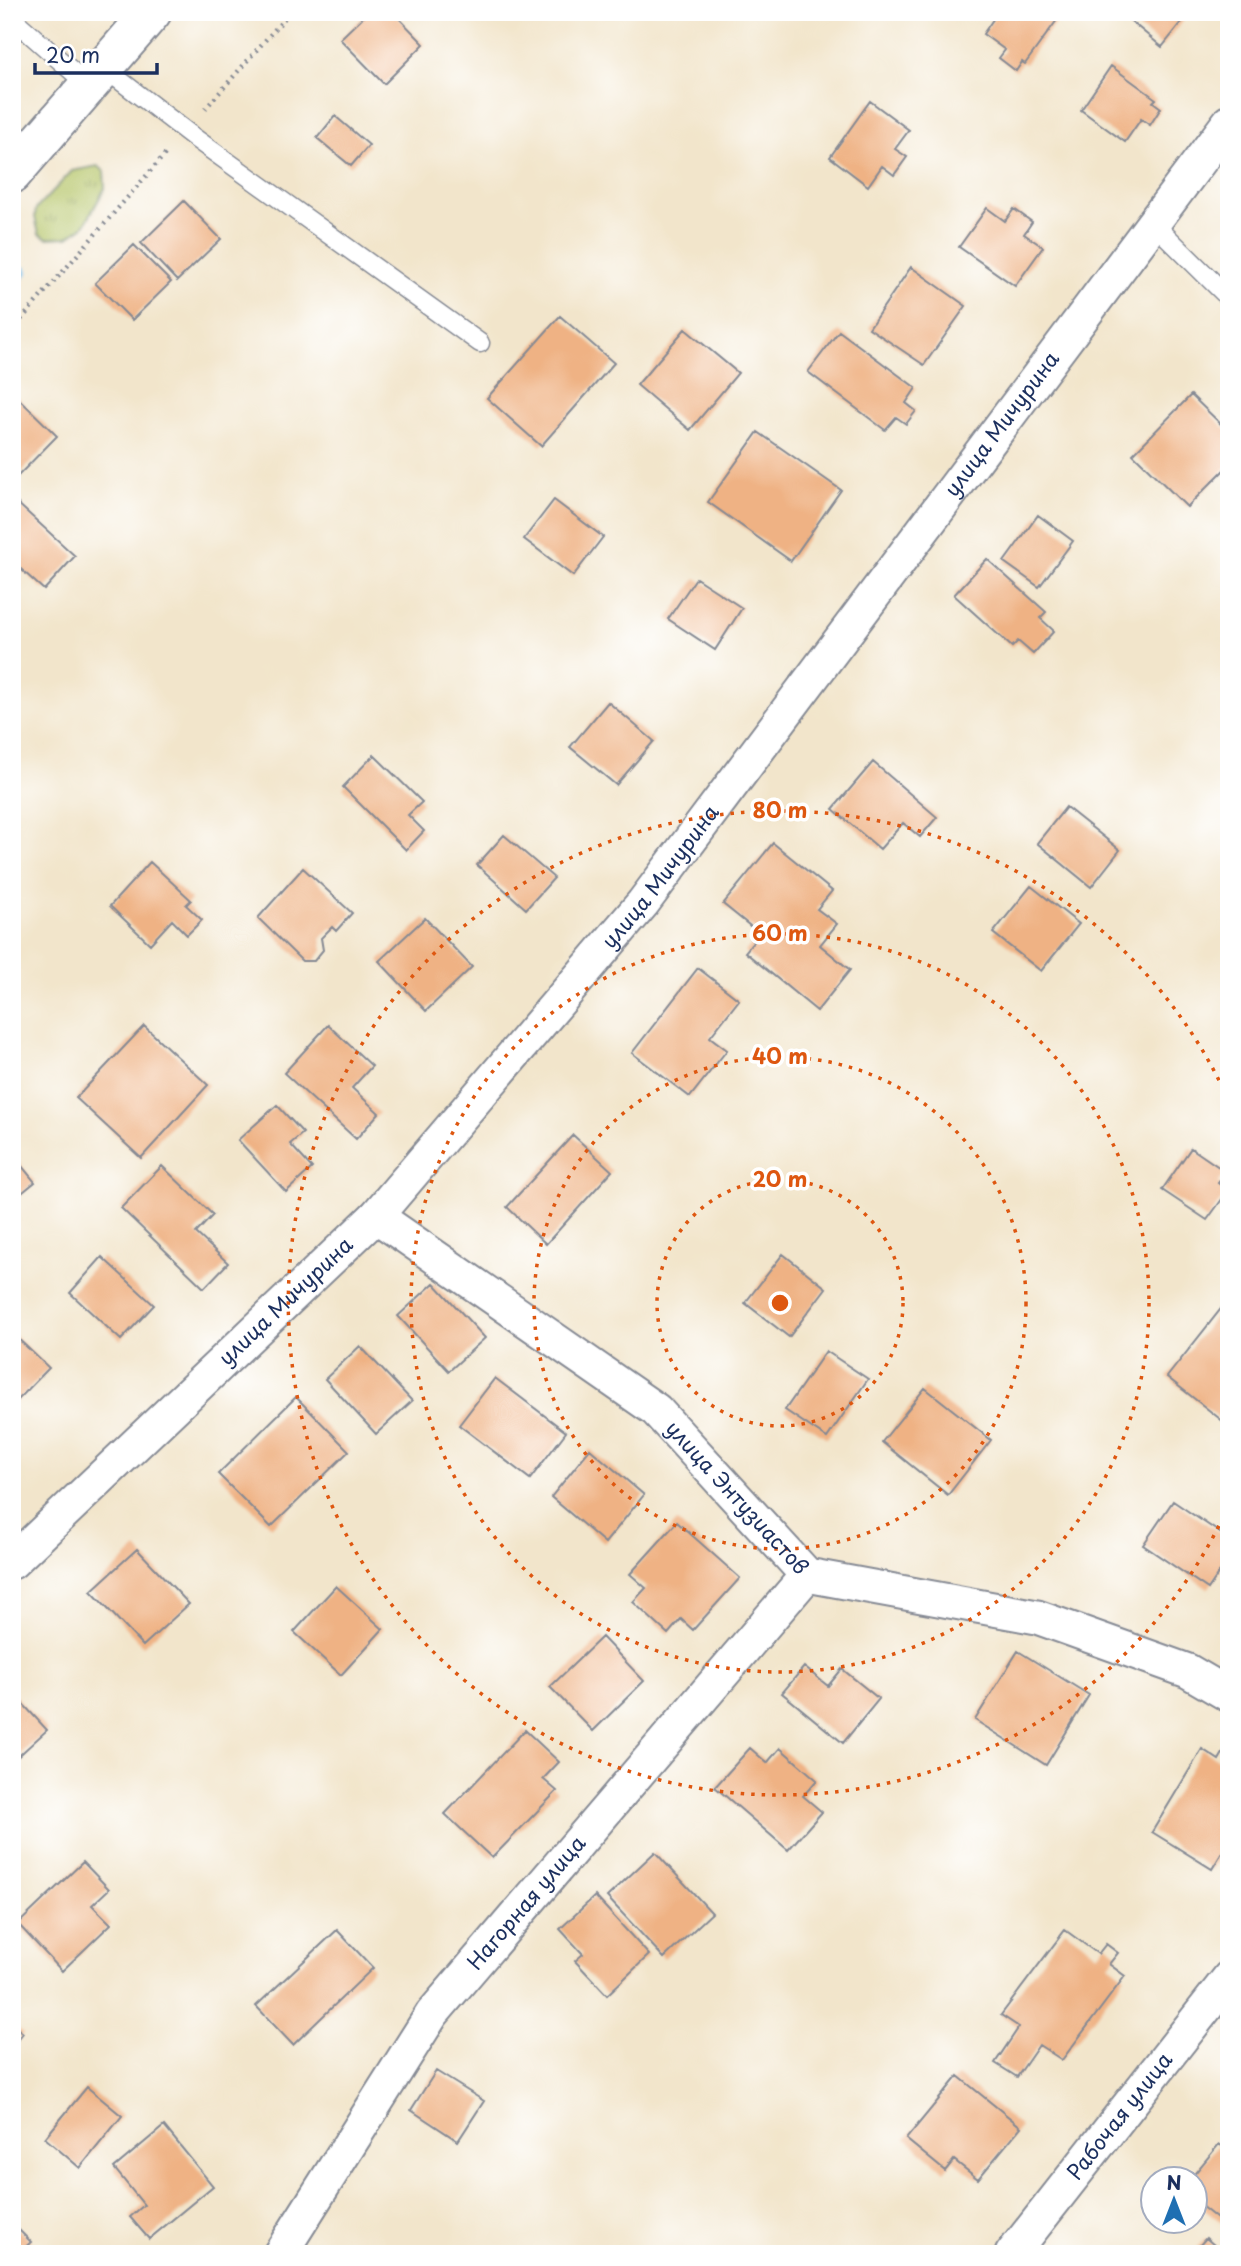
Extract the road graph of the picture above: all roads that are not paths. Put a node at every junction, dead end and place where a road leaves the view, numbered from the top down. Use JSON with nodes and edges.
{"nodes":[{"id":1,"x":152,"y":12,"type":"edge"},
{"id":2,"x":12,"y":18,"type":"edge"},
{"id":3,"x":96,"y":77,"type":"junction"},
{"id":4,"x":1229,"y":122,"type":"edge"},
{"id":5,"x":12,"y":174,"type":"edge"},
{"id":6,"x":1153,"y":223,"type":"junction"},
{"id":7,"x":1229,"y":298,"type":"edge"},
{"id":8,"x":480,"y":343,"type":"dead end"},
{"id":9,"x":376,"y":1216,"type":"junction"},
{"id":10,"x":12,"y":1562,"type":"edge"},
{"id":11,"x":807,"y":1575,"type":"junction"},
{"id":12,"x":1229,"y":1695,"type":"edge"},
{"id":13,"x":1229,"y":1978,"type":"edge"},
{"id":14,"x":280,"y":2254,"type":"edge"},
{"id":15,"x":1012,"y":2254,"type":"edge"}],
"edges":[{"from":1,"to":3,"type":"main road"},
{"from":2,"to":3,"type":"lane"},
{"from":3,"to":5,"type":"main road"},
{"from":3,"to":8,"type":"lane"},
{"from":4,"to":6,"type":"street","name":"улица Мичурина"},
{"from":6,"to":7,"type":"lane"},
{"from":6,"to":9,"type":"street","name":"улица Мичурина"},
{"from":9,"to":10,"type":"street","name":"улица Мичурина"},
{"from":9,"to":11,"type":"street","name":"улица Энтузиастов"},
{"from":11,"to":12,"type":"street","name":"улица Энтузиастов"},
{"from":11,"to":14,"type":"street","name":"Нагорная улица"},
{"from":13,"to":15,"type":"street","name":"Рабочая улица"}]}
